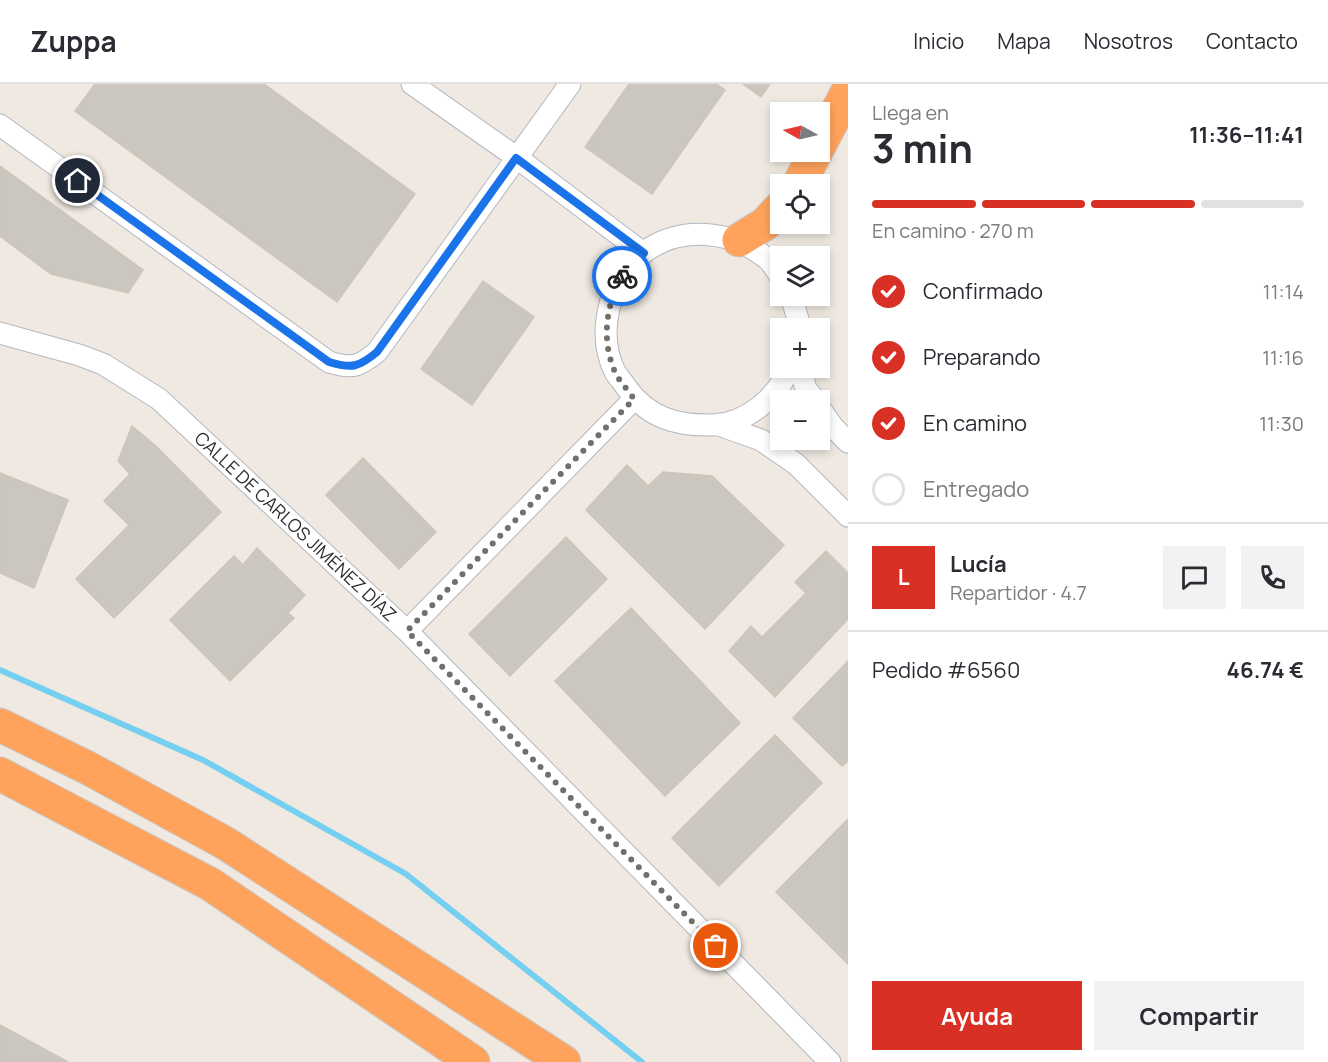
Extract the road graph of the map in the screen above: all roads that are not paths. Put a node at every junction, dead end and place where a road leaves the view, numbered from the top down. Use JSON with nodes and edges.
{"nodes":[{"id":1,"x":412,"y":84,"type":"edge"},
{"id":2,"x":570,"y":84,"type":"edge"},
{"id":3,"x":848,"y":91,"type":"edge"},
{"id":4,"x":0,"y":125,"type":"edge"},
{"id":5,"x":830,"y":125,"type":"edge"},
{"id":6,"x":516,"y":158,"type":"junction"},
{"id":7,"x":770,"y":219,"type":"edge"},
{"id":8,"x":739,"y":240,"type":"junction"},
{"id":9,"x":644,"y":253,"type":"junction"},
{"id":10,"x":770,"y":263,"type":"edge"},
{"id":11,"x":0,"y":333,"type":"edge"},
{"id":12,"x":785,"y":378,"type":"edge"},
{"id":13,"x":634,"y":399,"type":"junction"},
{"id":14,"x":830,"y":422,"type":"edge"},
{"id":15,"x":719,"y":425,"type":"junction"},
{"id":16,"x":848,"y":441,"type":"edge"},
{"id":17,"x":848,"y":516,"type":"edge"},
{"id":18,"x":407,"y":631,"type":"junction"},
{"id":19,"x":0,"y":725,"type":"edge"},
{"id":20,"x":0,"y":774,"type":"edge"},
{"id":21,"x":393,"y":950,"type":"junction"},
{"id":22,"x":369,"y":992,"type":"junction"},
{"id":23,"x":452,"y":1062,"type":"edge"},
{"id":24,"x":473,"y":1062,"type":"edge"},
{"id":25,"x":534,"y":1062,"type":"edge"},
{"id":26,"x":564,"y":1062,"type":"edge"},
{"id":27,"x":830,"y":1062,"type":"edge"}],
"edges":[{"from":1,"to":6,"type":"street"},
{"from":2,"to":6,"type":"street"},
{"from":3,"to":5,"type":"highway"},
{"from":4,"to":6,"type":"street"},
{"from":6,"to":9,"type":"street"},
{"from":7,"to":8,"type":"highway"},
{"from":8,"to":9,"type":"street"},
{"from":8,"to":10,"type":"street"},
{"from":9,"to":13,"type":"street"},
{"from":11,"to":18,"type":"street","name":"CALLE DE CARLOS JIMÉNEZ DÍAZ"},
{"from":12,"to":15,"type":"street"},
{"from":13,"to":15,"type":"street"},
{"from":13,"to":18,"type":"street"},
{"from":14,"to":16,"type":"street"},
{"from":15,"to":17,"type":"street"},
{"from":18,"to":27,"type":"street","name":"CALLE DE CARLOS JIMÉNEZ DÍAZ"},
{"from":19,"to":21,"type":"highway"},
{"from":20,"to":22,"type":"highway"},
{"from":21,"to":25,"type":"highway"},
{"from":21,"to":26,"type":"highway"},
{"from":22,"to":23,"type":"highway"},
{"from":22,"to":24,"type":"highway"}]}
